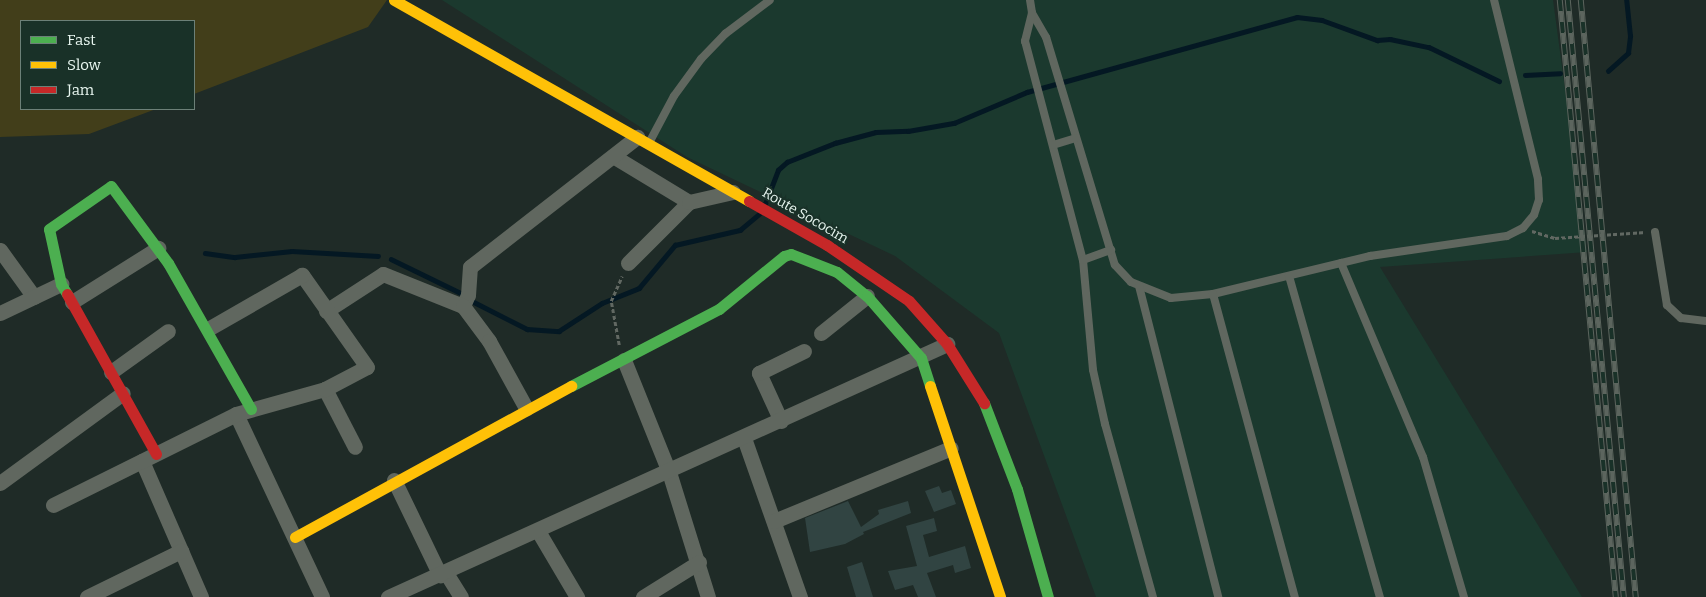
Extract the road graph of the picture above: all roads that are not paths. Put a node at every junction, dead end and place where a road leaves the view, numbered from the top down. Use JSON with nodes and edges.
{"nodes":[{"id":1,"x":394,"y":0,"type":"edge"},
{"id":2,"x":770,"y":0,"type":"edge"},
{"id":3,"x":1030,"y":0,"type":"edge"},
{"id":4,"x":1494,"y":0,"type":"edge"},
{"id":5,"x":1032,"y":13,"type":"junction"},
{"id":6,"x":1076,"y":138,"type":"junction"},
{"id":7,"x":643,"y":140,"type":"junction"},
{"id":8,"x":1053,"y":145,"type":"junction"},
{"id":9,"x":613,"y":156,"type":"junction"},
{"id":10,"x":733,"y":192,"type":"junction"},
{"id":11,"x":689,"y":202,"type":"junction"},
{"id":12,"x":1655,"y":232,"type":"road end"},
{"id":13,"x":158,"y":248,"type":"junction"},
{"id":14,"x":0,"y":250,"type":"edge"},
{"id":15,"x":1110,"y":250,"type":"junction"},
{"id":16,"x":1083,"y":260,"type":"junction"},
{"id":17,"x":628,"y":263,"type":"road end"},
{"id":18,"x":1341,"y":263,"type":"junction"},
{"id":19,"x":1288,"y":276,"type":"junction"},
{"id":20,"x":62,"y":284,"type":"junction"},
{"id":21,"x":1139,"y":286,"type":"junction"},
{"id":22,"x":1213,"y":294,"type":"junction"},
{"id":23,"x":867,"y":296,"type":"junction"},
{"id":24,"x":34,"y":297,"type":"junction"},
{"id":25,"x":72,"y":302,"type":"junction"},
{"id":26,"x":462,"y":306,"type":"junction"},
{"id":27,"x":326,"y":311,"type":"junction"},
{"id":28,"x":0,"y":314,"type":"edge"},
{"id":29,"x":1706,"y":321,"type":"edge"},
{"id":30,"x":208,"y":329,"type":"junction"},
{"id":31,"x":168,"y":331,"type":"dead end"},
{"id":32,"x":821,"y":332,"type":"dead end"},
{"id":33,"x":947,"y":344,"type":"junction"},
{"id":34,"x":804,"y":351,"type":"dead end"},
{"id":35,"x":921,"y":358,"type":"junction"},
{"id":36,"x":624,"y":360,"type":"junction"},
{"id":37,"x":111,"y":372,"type":"junction"},
{"id":38,"x":325,"y":389,"type":"junction"},
{"id":39,"x":123,"y":393,"type":"junction"},
{"id":40,"x":526,"y":408,"type":"junction"},
{"id":41,"x":251,"y":409,"type":"junction"},
{"id":42,"x":236,"y":414,"type":"junction"},
{"id":43,"x":782,"y":421,"type":"junction"},
{"id":44,"x":744,"y":438,"type":"junction"},
{"id":45,"x":355,"y":447,"type":"dead end"},
{"id":46,"x":951,"y":448,"type":"junction"},
{"id":47,"x":156,"y":454,"type":"junction"},
{"id":48,"x":142,"y":461,"type":"junction"},
{"id":49,"x":669,"y":472,"type":"junction"},
{"id":50,"x":394,"y":480,"type":"junction"},
{"id":51,"x":0,"y":483,"type":"edge"},
{"id":52,"x":53,"y":505,"type":"dead end"},
{"id":53,"x":774,"y":521,"type":"junction"},
{"id":54,"x":538,"y":531,"type":"junction"},
{"id":55,"x":295,"y":537,"type":"junction"},
{"id":56,"x":182,"y":551,"type":"junction"},
{"id":57,"x":699,"y":562,"type":"junction"},
{"id":58,"x":443,"y":574,"type":"junction"},
{"id":59,"x":87,"y":597,"type":"edge"},
{"id":60,"x":201,"y":597,"type":"edge"},
{"id":61,"x":322,"y":597,"type":"edge"},
{"id":62,"x":388,"y":597,"type":"edge"},
{"id":63,"x":461,"y":597,"type":"edge"},
{"id":64,"x":577,"y":597,"type":"edge"},
{"id":65,"x":643,"y":597,"type":"edge"},
{"id":66,"x":708,"y":597,"type":"edge"},
{"id":67,"x":800,"y":597,"type":"edge"},
{"id":68,"x":1000,"y":597,"type":"edge"},
{"id":69,"x":1048,"y":597,"type":"edge"},
{"id":70,"x":1153,"y":597,"type":"edge"},
{"id":71,"x":1218,"y":597,"type":"edge"},
{"id":72,"x":1296,"y":597,"type":"edge"},
{"id":73,"x":1380,"y":597,"type":"edge"},
{"id":74,"x":1464,"y":597,"type":"edge"}],
"edges":[{"from":1,"to":7,"type":"street","name":"Route Sococim"},
{"from":2,"to":7,"type":"lane"},
{"from":3,"to":5,"type":"lane"},
{"from":4,"to":18,"type":"lane"},
{"from":5,"to":6,"type":"lane"},
{"from":5,"to":8,"type":"lane"},
{"from":6,"to":8,"type":"lane"},
{"from":6,"to":15,"type":"lane"},
{"from":7,"to":9,"type":"street"},
{"from":7,"to":10,"type":"street","name":"Route Sococim"},
{"from":8,"to":16,"type":"lane"},
{"from":9,"to":11,"type":"street"},
{"from":9,"to":26,"type":"street"},
{"from":10,"to":11,"type":"street"},
{"from":10,"to":33,"type":"street","name":"Route Sococim"},
{"from":11,"to":17,"type":"street"},
{"from":12,"to":29,"type":"lane"},
{"from":13,"to":20,"type":"street"},
{"from":13,"to":25,"type":"street"},
{"from":13,"to":30,"type":"street"},
{"from":14,"to":24,"type":"street"},
{"from":15,"to":16,"type":"lane"},
{"from":15,"to":21,"type":"lane"},
{"from":16,"to":70,"type":"lane"},
{"from":18,"to":19,"type":"lane"},
{"from":18,"to":74,"type":"lane"},
{"from":19,"to":22,"type":"lane"},
{"from":19,"to":73,"type":"lane"},
{"from":20,"to":24,"type":"street"},
{"from":20,"to":25,"type":"street"},
{"from":21,"to":22,"type":"lane"},
{"from":21,"to":71,"type":"lane"},
{"from":22,"to":72,"type":"lane"},
{"from":23,"to":32,"type":"street"},
{"from":23,"to":35,"type":"street"},
{"from":23,"to":36,"type":"street"},
{"from":24,"to":28,"type":"street"},
{"from":25,"to":37,"type":"street"},
{"from":26,"to":27,"type":"street"},
{"from":26,"to":40,"type":"street"},
{"from":27,"to":30,"type":"street"},
{"from":27,"to":38,"type":"street"},
{"from":30,"to":41,"type":"street"},
{"from":31,"to":37,"type":"street"},
{"from":33,"to":35,"type":"street"},
{"from":33,"to":69,"type":"street","name":"Route Sococim"},
{"from":34,"to":43,"type":"street"},
{"from":35,"to":43,"type":"street"},
{"from":35,"to":46,"type":"street"},
{"from":36,"to":40,"type":"street"},
{"from":36,"to":49,"type":"street"},
{"from":37,"to":39,"type":"street"},
{"from":38,"to":41,"type":"street"},
{"from":38,"to":45,"type":"street"},
{"from":39,"to":47,"type":"street"},
{"from":39,"to":51,"type":"street"},
{"from":40,"to":50,"type":"street"},
{"from":41,"to":42,"type":"street"},
{"from":42,"to":47,"type":"street"},
{"from":42,"to":55,"type":"street"},
{"from":43,"to":44,"type":"street"},
{"from":44,"to":49,"type":"street"},
{"from":44,"to":53,"type":"street"},
{"from":46,"to":53,"type":"street"},
{"from":46,"to":68,"type":"street"},
{"from":47,"to":48,"type":"street"},
{"from":48,"to":52,"type":"street"},
{"from":48,"to":56,"type":"street"},
{"from":49,"to":54,"type":"street"},
{"from":49,"to":57,"type":"street"},
{"from":50,"to":55,"type":"street"},
{"from":50,"to":58,"type":"street"},
{"from":53,"to":67,"type":"street"},
{"from":54,"to":58,"type":"street"},
{"from":54,"to":64,"type":"street"},
{"from":55,"to":61,"type":"street"},
{"from":56,"to":59,"type":"street"},
{"from":56,"to":60,"type":"street"},
{"from":57,"to":65,"type":"street"},
{"from":57,"to":66,"type":"street"},
{"from":58,"to":62,"type":"street"},
{"from":58,"to":63,"type":"street"}]}
